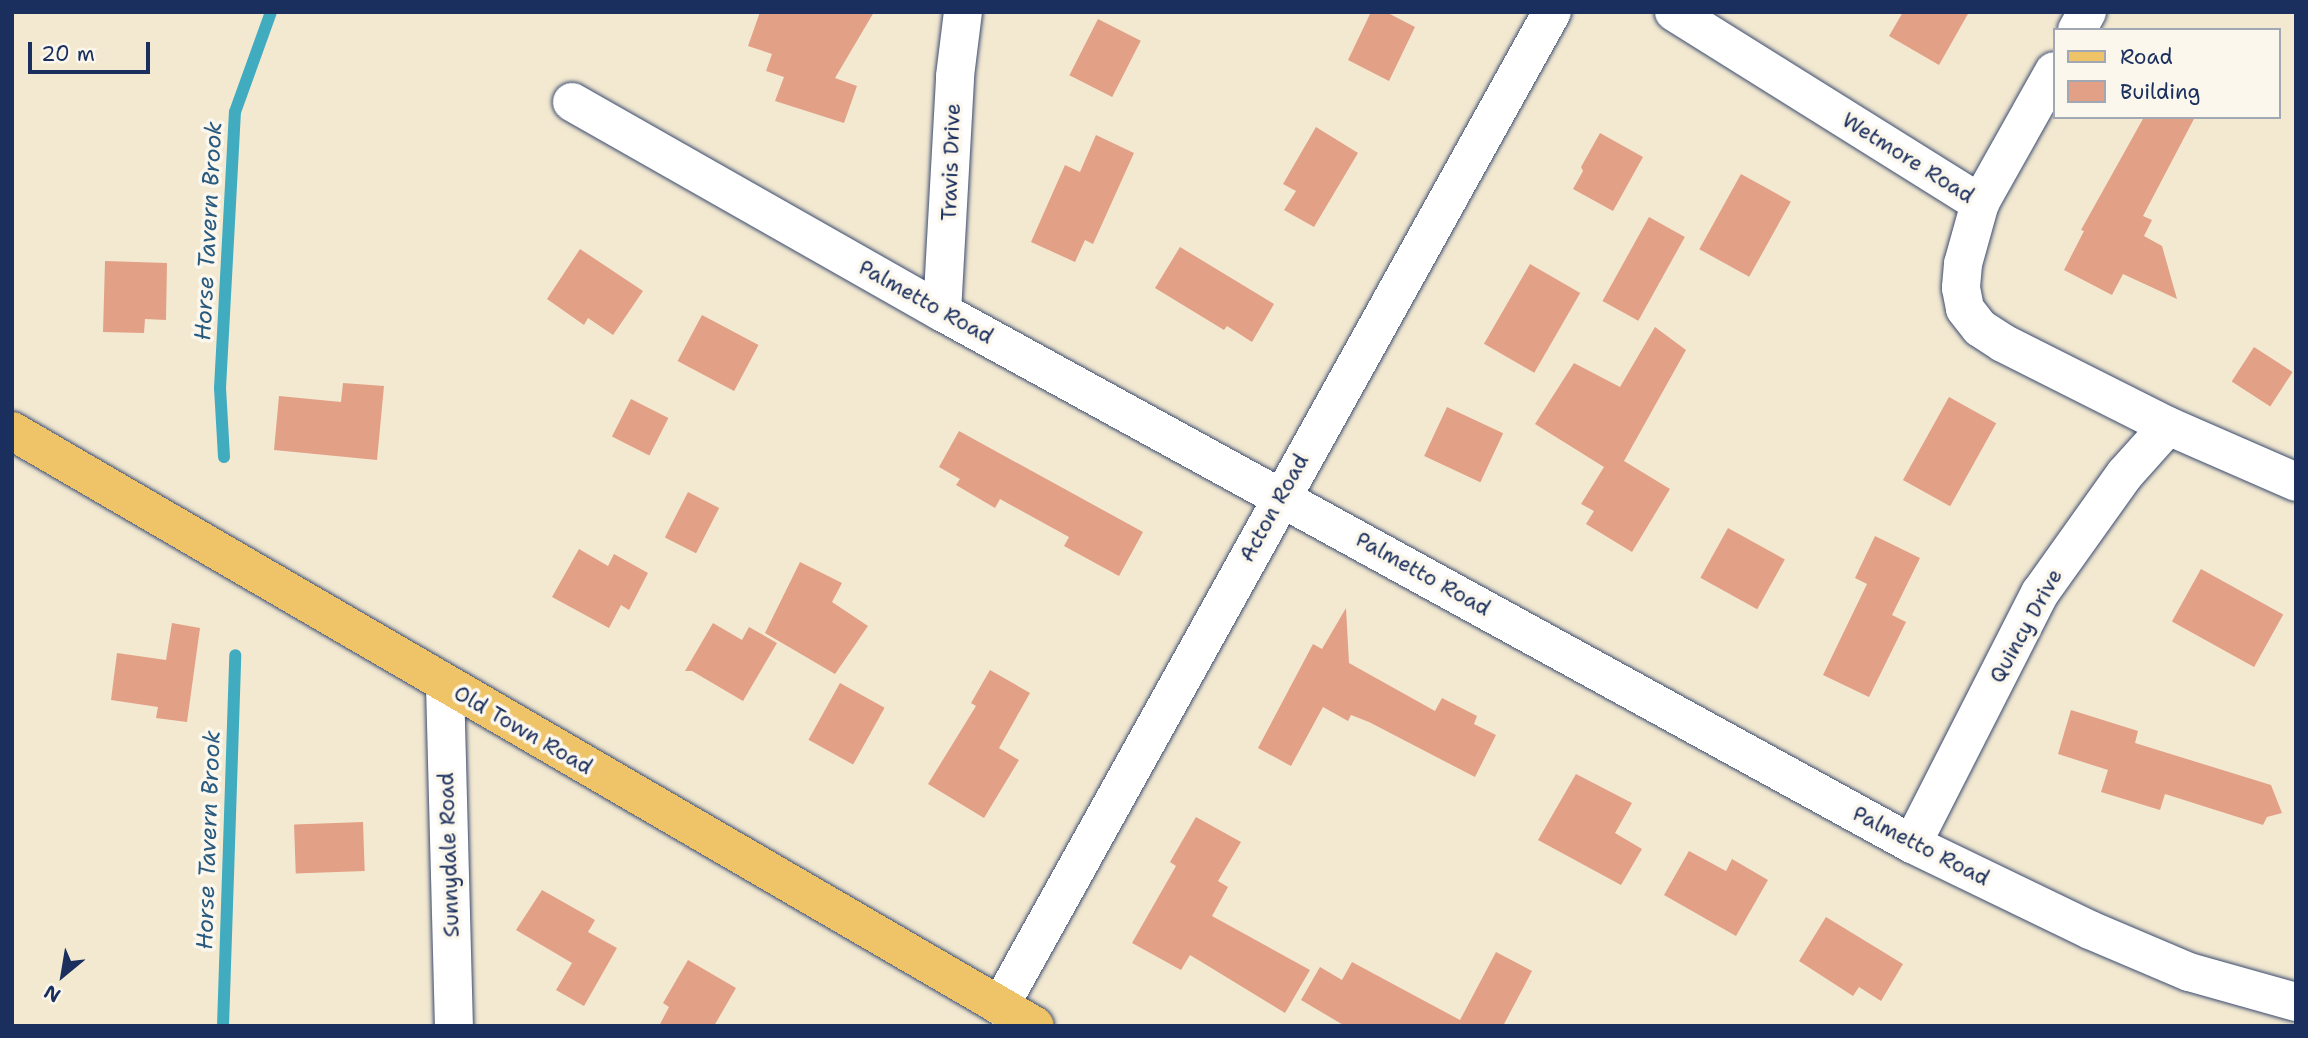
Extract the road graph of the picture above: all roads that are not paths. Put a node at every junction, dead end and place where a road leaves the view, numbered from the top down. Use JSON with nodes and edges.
{"nodes":[{"id":1,"x":963,"y":12,"type":"edge"},
{"id":2,"x":1552,"y":12,"type":"edge"},
{"id":3,"x":1674,"y":12,"type":"edge"},
{"id":4,"x":2087,"y":12,"type":"edge"},
{"id":5,"x":2078,"y":28,"type":"edge"},
{"id":6,"x":2052,"y":75,"type":"edge"},
{"id":7,"x":572,"y":102,"type":"dead end"},
{"id":8,"x":1980,"y":203,"type":"junction"},
{"id":9,"x":942,"y":312,"type":"junction"},
{"id":10,"x":2168,"y":426,"type":"junction"},
{"id":11,"x":12,"y":431,"type":"edge"},
{"id":12,"x":2296,"y":482,"type":"edge"},
{"id":13,"x":1281,"y":495,"type":"junction"},
{"id":14,"x":445,"y":685,"type":"junction"},
{"id":15,"x":1912,"y":844,"type":"junction"},
{"id":16,"x":2296,"y":1002,"type":"edge"},
{"id":17,"x":1000,"y":1006,"type":"junction"},
{"id":18,"x":454,"y":1026,"type":"edge"},
{"id":19,"x":1035,"y":1026,"type":"edge"}],
"edges":[{"from":1,"to":9,"type":"street","name":"Travis Drive"},
{"from":2,"to":13,"type":"street","name":"Acton Road"},
{"from":3,"to":8,"type":"street","name":"Wetmore Road"},
{"from":4,"to":5,"type":"street"},
{"from":6,"to":8,"type":"street"},
{"from":7,"to":9,"type":"street","name":"Palmetto Road"},
{"from":8,"to":10,"type":"street","name":"Wetmore Road"},
{"from":9,"to":13,"type":"street","name":"Palmetto Road"},
{"from":10,"to":12,"type":"street","name":"Wetmore Road"},
{"from":10,"to":15,"type":"street","name":"Quincy Drive"},
{"from":11,"to":14,"type":"main road","name":"Old Town Road"},
{"from":13,"to":15,"type":"street","name":"Palmetto Road"},
{"from":13,"to":17,"type":"street","name":"Acton Road"},
{"from":14,"to":17,"type":"main road","name":"Old Town Road"},
{"from":14,"to":18,"type":"street","name":"Sunnydale Road"},
{"from":15,"to":16,"type":"street","name":"Palmetto Road"},
{"from":17,"to":19,"type":"main road","name":"Old Town Road"}]}
